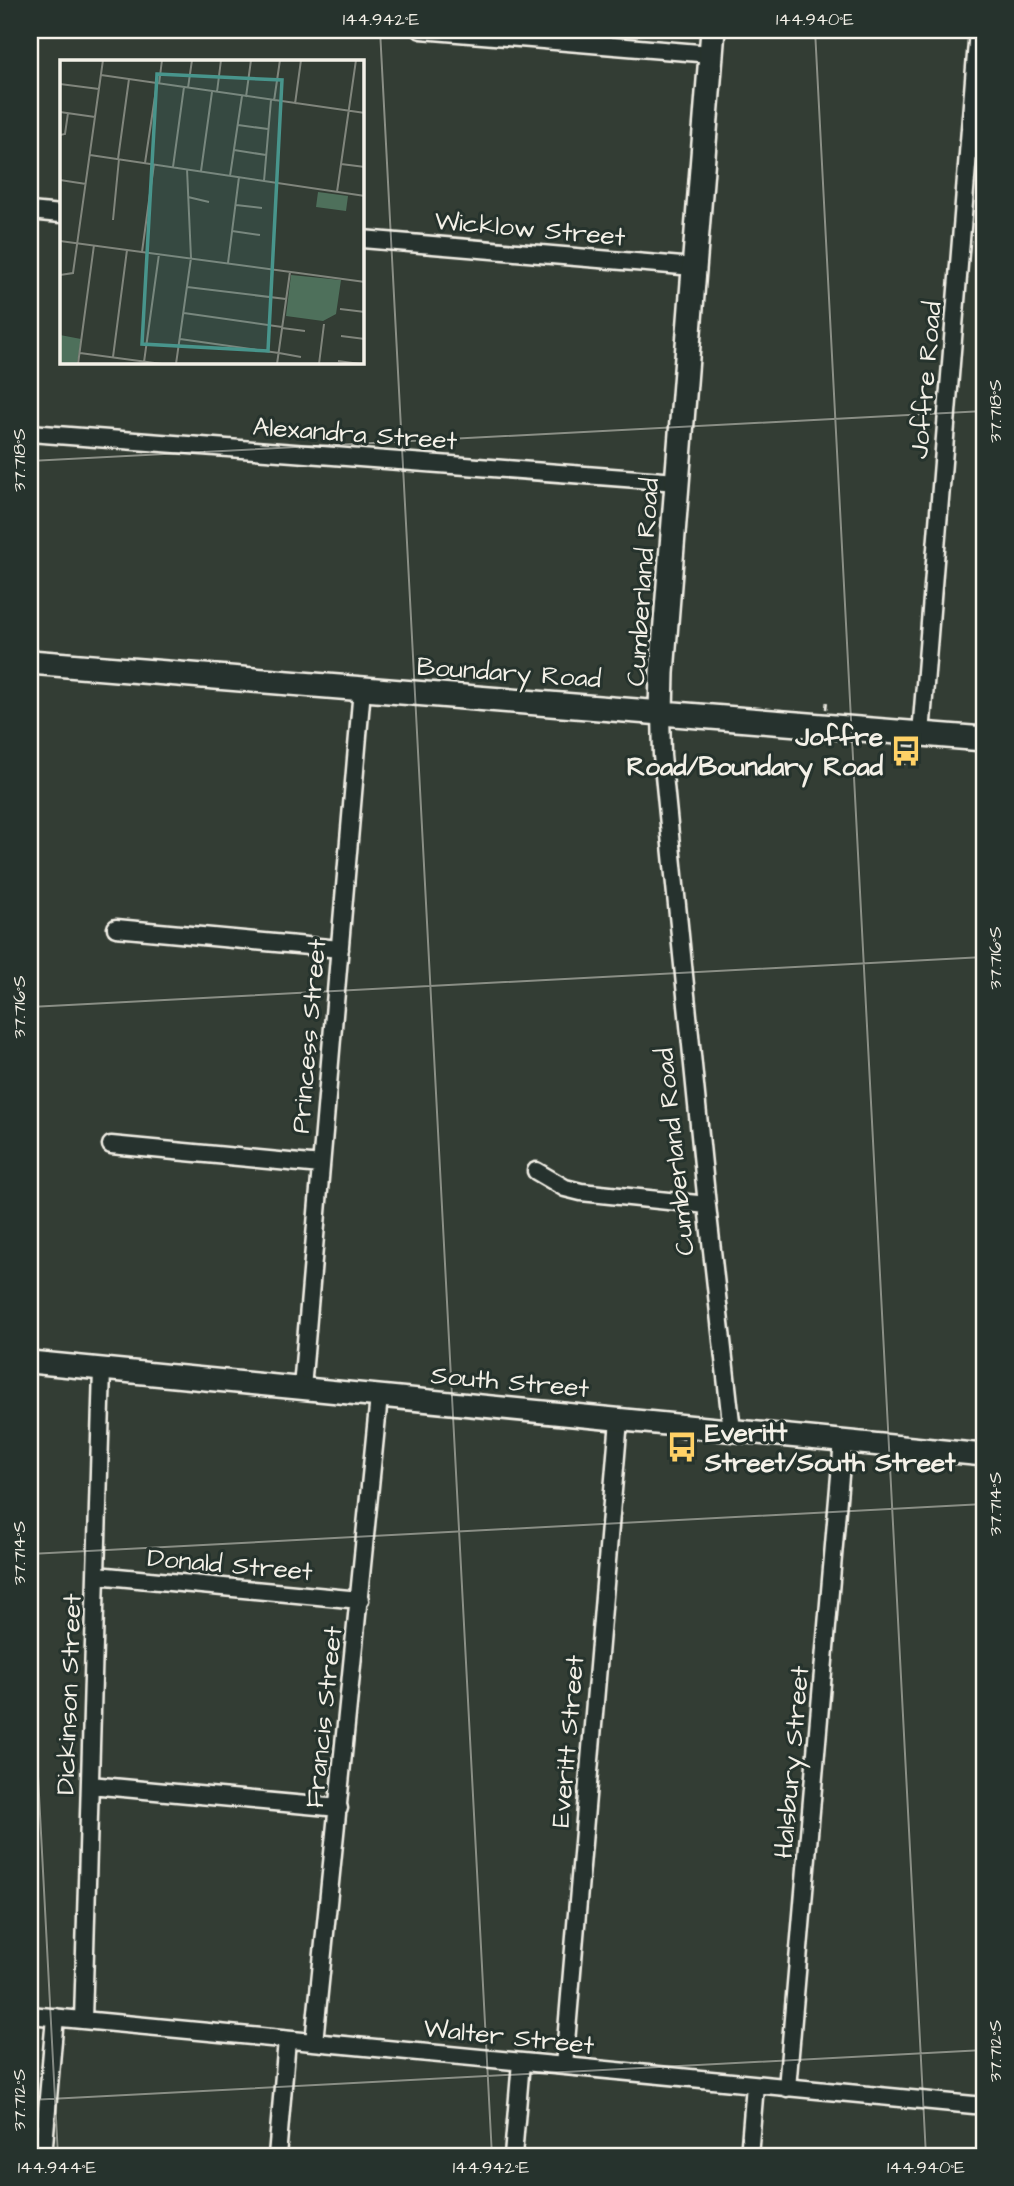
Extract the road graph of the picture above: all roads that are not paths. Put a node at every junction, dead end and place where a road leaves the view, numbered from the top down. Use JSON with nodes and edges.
{"nodes":[{"id":1,"x":421,"y":30,"type":"edge"},
{"id":2,"x":713,"y":30,"type":"edge"},
{"id":3,"x":978,"y":30,"type":"edge"},
{"id":4,"x":711,"y":54,"type":"junction"},
{"id":5,"x":30,"y":211,"type":"edge"},
{"id":6,"x":60,"y":214,"type":"edge"},
{"id":7,"x":364,"y":239,"type":"edge"},
{"id":8,"x":694,"y":267,"type":"junction"},
{"id":9,"x":30,"y":433,"type":"edge"},
{"id":10,"x":677,"y":482,"type":"junction"},
{"id":11,"x":30,"y":662,"type":"edge"},
{"id":12,"x":362,"y":689,"type":"junction"},
{"id":13,"x":661,"y":712,"type":"junction"},
{"id":14,"x":921,"y":734,"type":"junction"},
{"id":15,"x":984,"y":739,"type":"edge"},
{"id":16,"x":116,"y":928,"type":"dead end"},
{"id":17,"x":340,"y":949,"type":"junction"},
{"id":18,"x":111,"y":1145,"type":"dead end"},
{"id":19,"x":321,"y":1165,"type":"junction"},
{"id":20,"x":536,"y":1171,"type":"dead end"},
{"id":21,"x":707,"y":1205,"type":"junction"},
{"id":22,"x":30,"y":1362,"type":"edge"},
{"id":23,"x":102,"y":1369,"type":"junction"},
{"id":24,"x":302,"y":1388,"type":"junction"},
{"id":25,"x":379,"y":1397,"type":"junction"},
{"id":26,"x":619,"y":1420,"type":"junction"},
{"id":27,"x":732,"y":1431,"type":"junction"},
{"id":28,"x":843,"y":1441,"type":"junction"},
{"id":29,"x":984,"y":1454,"type":"edge"},
{"id":30,"x":96,"y":1576,"type":"junction"},
{"id":31,"x":360,"y":1600,"type":"junction"},
{"id":32,"x":90,"y":1785,"type":"junction"},
{"id":33,"x":339,"y":1808,"type":"junction"},
{"id":34,"x":30,"y":2015,"type":"edge"},
{"id":35,"x":55,"y":2017,"type":"junction"},
{"id":36,"x":83,"y":2020,"type":"junction"},
{"id":37,"x":287,"y":2040,"type":"junction"},
{"id":38,"x":314,"y":2042,"type":"junction"},
{"id":39,"x":521,"y":2062,"type":"junction"},
{"id":40,"x":564,"y":2066,"type":"junction"},
{"id":41,"x":755,"y":2085,"type":"junction"},
{"id":42,"x":787,"y":2088,"type":"junction"},
{"id":43,"x":984,"y":2106,"type":"edge"},
{"id":44,"x":43,"y":2156,"type":"edge"},
{"id":45,"x":277,"y":2156,"type":"edge"},
{"id":46,"x":513,"y":2156,"type":"edge"},
{"id":47,"x":749,"y":2156,"type":"edge"}],
"edges":[{"from":1,"to":4,"type":"street"},
{"from":2,"to":4,"type":"main road","name":"Cumberland Road"},
{"from":3,"to":14,"type":"street","name":"Joffre Road"},
{"from":4,"to":8,"type":"main road","name":"Cumberland Road"},
{"from":5,"to":6,"type":"street"},
{"from":7,"to":8,"type":"street","name":"Wicklow Street"},
{"from":8,"to":10,"type":"main road","name":"Cumberland Road"},
{"from":9,"to":10,"type":"street","name":"Alexandra Street"},
{"from":10,"to":13,"type":"main road","name":"Cumberland Road"},
{"from":11,"to":12,"type":"main road","name":"Boundary Road"},
{"from":12,"to":13,"type":"main road","name":"Boundary Road"},
{"from":12,"to":17,"type":"street","name":"Princess Street"},
{"from":13,"to":14,"type":"main road","name":"Boundary Road"},
{"from":13,"to":21,"type":"street","name":"Cumberland Road"},
{"from":14,"to":15,"type":"main road","name":"Boundary Road"},
{"from":16,"to":17,"type":"street"},
{"from":17,"to":19,"type":"street","name":"Princess Street"},
{"from":18,"to":19,"type":"street"},
{"from":19,"to":24,"type":"street","name":"Princess Street"},
{"from":20,"to":21,"type":"street"},
{"from":21,"to":27,"type":"street","name":"Cumberland Road"},
{"from":22,"to":23,"type":"street","name":"South Street"},
{"from":23,"to":24,"type":"street","name":"South Street"},
{"from":23,"to":30,"type":"street","name":"Dickinson Street"},
{"from":24,"to":25,"type":"street","name":"South Street"},
{"from":25,"to":26,"type":"street","name":"South Street"},
{"from":25,"to":31,"type":"street","name":"Francis Street"},
{"from":26,"to":27,"type":"street","name":"South Street"},
{"from":26,"to":40,"type":"street","name":"Everitt Street"},
{"from":27,"to":28,"type":"street","name":"South Street"},
{"from":28,"to":29,"type":"street","name":"South Street"},
{"from":28,"to":42,"type":"street","name":"Halsbury Street"},
{"from":30,"to":31,"type":"street","name":"Donald Street"},
{"from":30,"to":32,"type":"street","name":"Dickinson Street"},
{"from":31,"to":33,"type":"street","name":"Francis Street"},
{"from":32,"to":33,"type":"street"},
{"from":32,"to":36,"type":"street","name":"Dickinson Street"},
{"from":33,"to":38,"type":"street","name":"Francis Street"},
{"from":34,"to":35,"type":"street","name":"Walter Street"},
{"from":35,"to":36,"type":"street","name":"Walter Street"},
{"from":35,"to":44,"type":"street"},
{"from":36,"to":37,"type":"street","name":"Walter Street"},
{"from":37,"to":38,"type":"street","name":"Walter Street"},
{"from":37,"to":45,"type":"street"},
{"from":38,"to":39,"type":"street","name":"Walter Street"},
{"from":39,"to":40,"type":"street","name":"Walter Street"},
{"from":39,"to":46,"type":"street"},
{"from":40,"to":41,"type":"street","name":"Walter Street"},
{"from":41,"to":42,"type":"street","name":"Walter Street"},
{"from":41,"to":47,"type":"street"},
{"from":42,"to":43,"type":"street","name":"Walter Street"}]}
